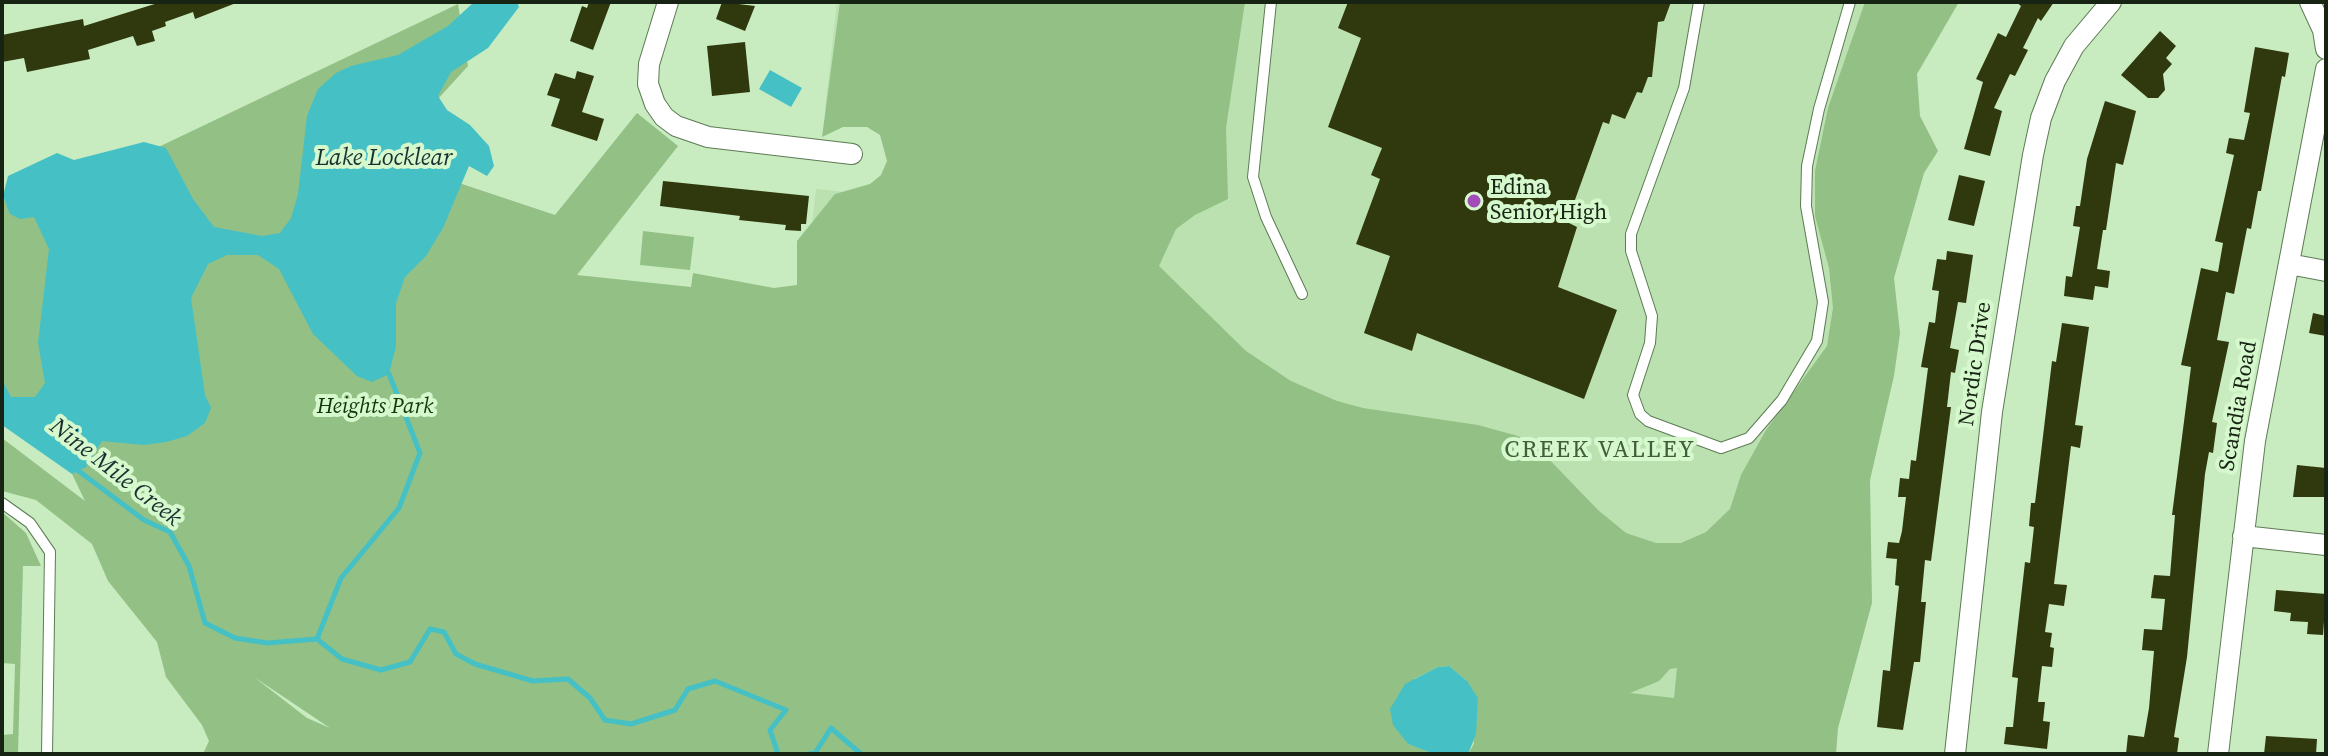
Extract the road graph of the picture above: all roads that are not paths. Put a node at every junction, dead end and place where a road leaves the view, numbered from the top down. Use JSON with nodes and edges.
{"nodes":[{"id":1,"x":668,"y":2,"type":"edge"},
{"id":2,"x":1271,"y":2,"type":"edge"},
{"id":3,"x":1699,"y":2,"type":"edge"},
{"id":4,"x":1850,"y":2,"type":"edge"},
{"id":5,"x":2111,"y":2,"type":"edge"},
{"id":6,"x":2310,"y":2,"type":"edge"},
{"id":7,"x":2326,"y":49,"type":"edge"},
{"id":8,"x":2326,"y":69,"type":"edge"},
{"id":9,"x":852,"y":154,"type":"dead end"},
{"id":10,"x":2289,"y":264,"type":"junction"},
{"id":11,"x":2326,"y":271,"type":"edge"},
{"id":12,"x":1302,"y":294,"type":"dead end"},
{"id":13,"x":2,"y":503,"type":"edge"},
{"id":14,"x":2243,"y":536,"type":"junction"},
{"id":15,"x":2326,"y":545,"type":"edge"},
{"id":16,"x":47,"y":754,"type":"edge"},
{"id":17,"x":1955,"y":754,"type":"edge"},
{"id":18,"x":2218,"y":754,"type":"edge"}],
"edges":[{"from":1,"to":9,"type":"street"},
{"from":2,"to":12,"type":"lane"},
{"from":3,"to":4,"type":"lane"},
{"from":5,"to":17,"type":"street","name":"Nordic Drive"},
{"from":6,"to":7,"type":"street"},
{"from":8,"to":10,"type":"street","name":"Scandia Road"},
{"from":10,"to":11,"type":"street"},
{"from":10,"to":14,"type":"street","name":"Scandia Road"},
{"from":13,"to":16,"type":"lane"},
{"from":14,"to":15,"type":"street"},
{"from":14,"to":18,"type":"street","name":"Scandia Road"}]}
